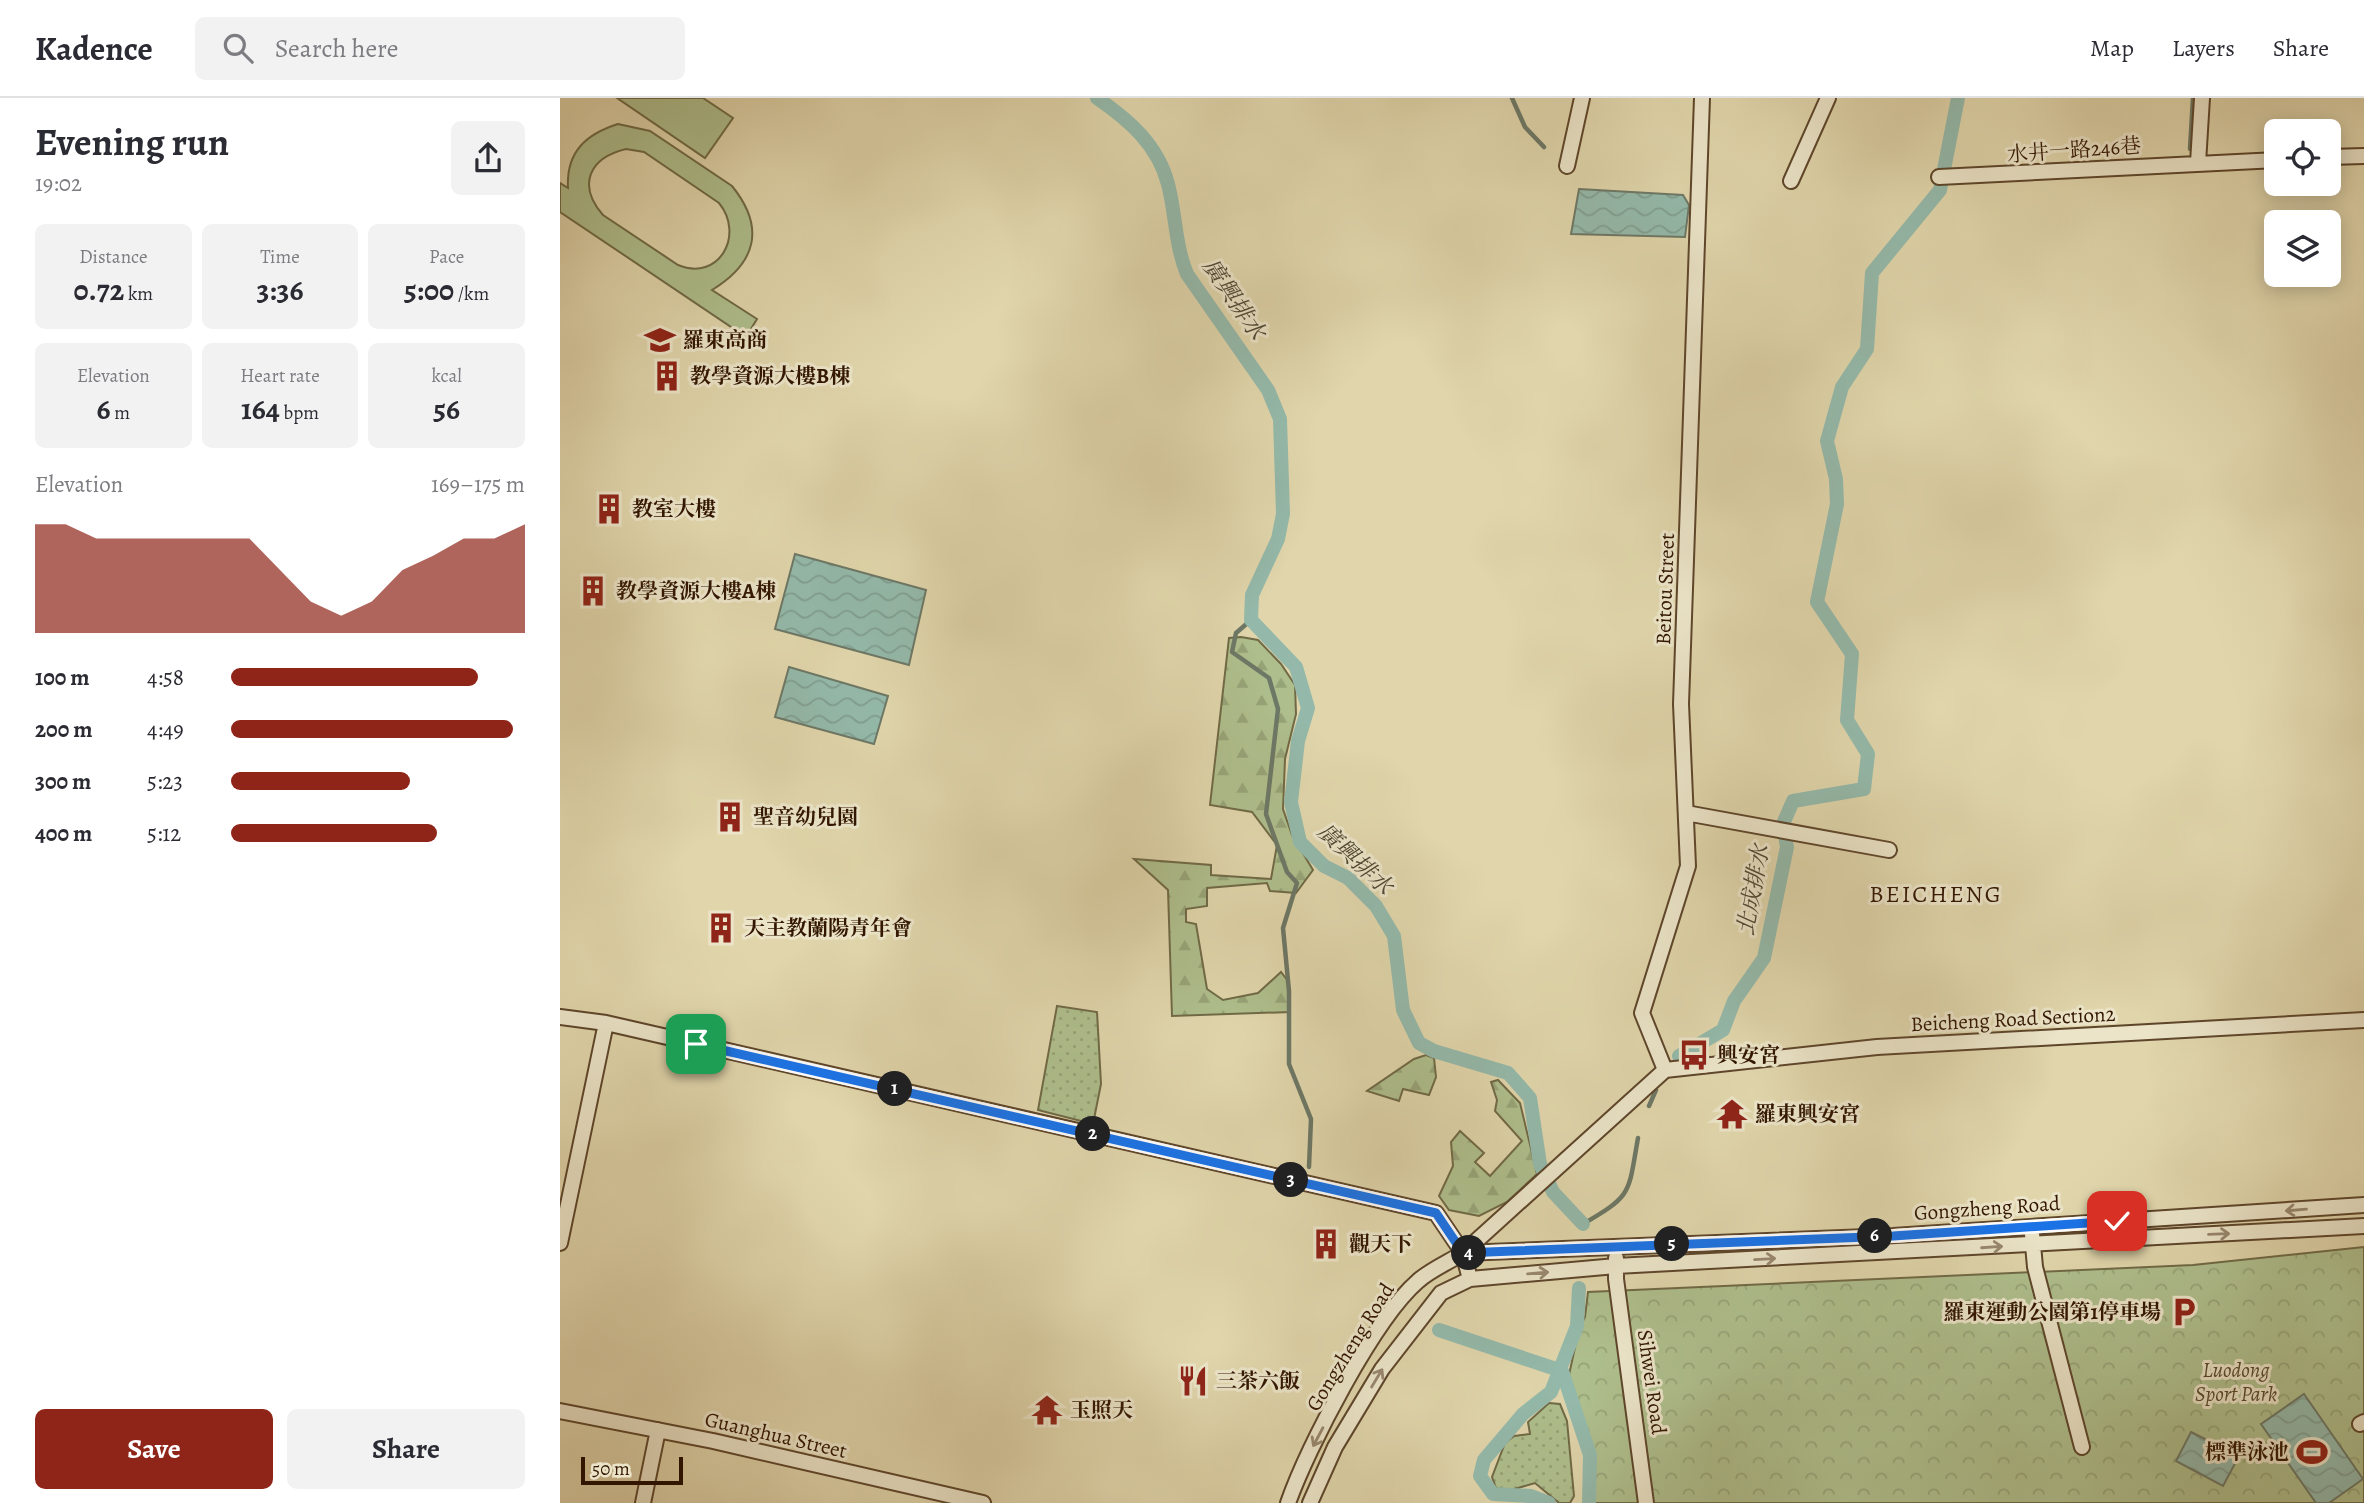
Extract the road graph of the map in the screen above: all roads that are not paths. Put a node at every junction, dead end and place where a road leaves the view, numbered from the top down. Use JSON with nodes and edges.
{"nodes":[{"id":1,"x":1581,"y":98,"type":"edge"},
{"id":2,"x":1702,"y":98,"type":"edge"},
{"id":3,"x":1828,"y":98,"type":"edge"},
{"id":4,"x":2202,"y":98,"type":"edge"},
{"id":5,"x":2364,"y":156,"type":"edge"},
{"id":6,"x":2341,"y":157,"type":"edge"},
{"id":7,"x":2264,"y":160,"type":"edge"},
{"id":8,"x":2198,"y":163,"type":"junction"},
{"id":9,"x":1567,"y":166,"type":"dead end"},
{"id":10,"x":1946,"y":177,"type":"dead end"},
{"id":11,"x":1791,"y":181,"type":"dead end"},
{"id":12,"x":1686,"y":813,"type":"junction"},
{"id":13,"x":1889,"y":850,"type":"dead end"},
{"id":14,"x":560,"y":1017,"type":"edge"},
{"id":15,"x":2364,"y":1020,"type":"edge"},
{"id":16,"x":606,"y":1023,"type":"junction"},
{"id":17,"x":1665,"y":1070,"type":"junction"},
{"id":18,"x":2364,"y":1205,"type":"edge"},
{"id":19,"x":2032,"y":1226,"type":"junction"},
{"id":20,"x":2364,"y":1226,"type":"edge"},
{"id":21,"x":560,"y":1243,"type":"edge"},
{"id":22,"x":2033,"y":1244,"type":"junction"},
{"id":23,"x":1616,"y":1246,"type":"junction"},
{"id":24,"x":1463,"y":1253,"type":"junction"},
{"id":25,"x":1616,"y":1266,"type":"junction"},
{"id":26,"x":1470,"y":1279,"type":"junction"},
{"id":27,"x":560,"y":1411,"type":"edge"},
{"id":28,"x":658,"y":1430,"type":"junction"},
{"id":29,"x":2082,"y":1447,"type":"dead end"},
{"id":30,"x":975,"y":1502,"type":"edge"},
{"id":31,"x":643,"y":1503,"type":"edge"},
{"id":32,"x":1288,"y":1503,"type":"edge"},
{"id":33,"x":1310,"y":1503,"type":"edge"},
{"id":34,"x":1646,"y":1503,"type":"edge"}],
"edges":[{"from":1,"to":9,"type":"street"},
{"from":2,"to":12,"type":"street","name":"Beitou Street"},
{"from":3,"to":11,"type":"street"},
{"from":4,"to":8,"type":"street"},
{"from":5,"to":6,"type":"street"},
{"from":7,"to":8,"type":"street","name":"水井一路246巷"},
{"from":8,"to":10,"type":"street","name":"水井一路246巷"},
{"from":12,"to":13,"type":"street"},
{"from":12,"to":17,"type":"street","name":"Beitou Street"},
{"from":14,"to":16,"type":"street"},
{"from":15,"to":17,"type":"street","name":"Beicheng Road Section2"},
{"from":16,"to":21,"type":"street"},
{"from":16,"to":24,"type":"street"},
{"from":17,"to":24,"type":"street"},
{"from":18,"to":19,"type":"street","name":"Gongzheng Road","one_way":true},
{"from":19,"to":22,"type":"street"},
{"from":19,"to":23,"type":"street","name":"Gongzheng Road"},
{"from":22,"to":20,"type":"street","name":"Gongzheng Road","one_way":true},
{"from":25,"to":22,"type":"street","name":"Gongzheng Road","one_way":true},
{"from":22,"to":29,"type":"street"},
{"from":23,"to":24,"type":"street","name":"Gongzheng Road"},
{"from":23,"to":25,"type":"street","name":"Sihwei Road"},
{"from":24,"to":26,"type":"street"},
{"from":24,"to":32,"type":"street","name":"Gongzheng Road","one_way":true},
{"from":26,"to":25,"type":"street","name":"Gongzheng Road","one_way":true},
{"from":25,"to":34,"type":"street","name":"Sihwei Road"},
{"from":33,"to":26,"type":"street","name":"Gongzheng Road","one_way":true},
{"from":27,"to":28,"type":"street","name":"Guanghua Street"},
{"from":28,"to":30,"type":"street","name":"Guanghua Street"},
{"from":28,"to":31,"type":"street"}]}
